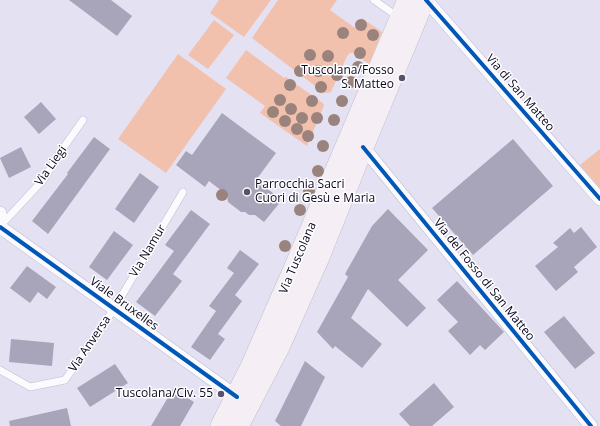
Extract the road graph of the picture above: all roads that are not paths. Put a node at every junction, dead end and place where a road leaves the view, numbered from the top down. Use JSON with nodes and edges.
{"nodes":[{"id":1,"x":374,"y":0,"type":"edge"},
{"id":2,"x":425,"y":0,"type":"edge"},
{"id":3,"x":404,"y":9,"type":"edge"},
{"id":4,"x":83,"y":120,"type":"dead end"},
{"id":5,"x":362,"y":146,"type":"junction"},
{"id":6,"x":183,"y":192,"type":"dead end"},
{"id":7,"x":600,"y":199,"type":"edge"},
{"id":8,"x":0,"y":214,"type":"edge"},
{"id":9,"x":0,"y":217,"type":"edge"},
{"id":10,"x":0,"y":227,"type":"edge"},
{"id":11,"x":114,"y":309,"type":"junction"},
{"id":12,"x":0,"y":370,"type":"edge"},
{"id":13,"x":237,"y":397,"type":"junction"},
{"id":14,"x":221,"y":426,"type":"edge"},
{"id":15,"x":238,"y":426,"type":"edge"},
{"id":16,"x":590,"y":426,"type":"edge"}],
"edges":[{"from":1,"to":3,"type":"lane"},
{"from":2,"to":5,"type":"main road","name":"Via Tuscolana"},
{"from":2,"to":7,"type":"street","name":"Via di San Matteo"},
{"from":3,"to":13,"type":"main road","name":"Via Tuscolana"},
{"from":4,"to":10,"type":"lane","name":"Via Liegi"},
{"from":5,"to":15,"type":"main road","name":"Via Tuscolana"},
{"from":5,"to":16,"type":"street","name":"Via del Fosso di San Matteo"},
{"from":6,"to":11,"type":"lane","name":"Via Namur"},
{"from":8,"to":9,"type":"street"},
{"from":10,"to":11,"type":"street","name":"Viale Bruxelles"},
{"from":11,"to":12,"type":"lane","name":"Via Anversa"},
{"from":11,"to":13,"type":"street","name":"Viale Bruxelles"},
{"from":13,"to":14,"type":"main road","name":"Via Tuscolana"}]}
